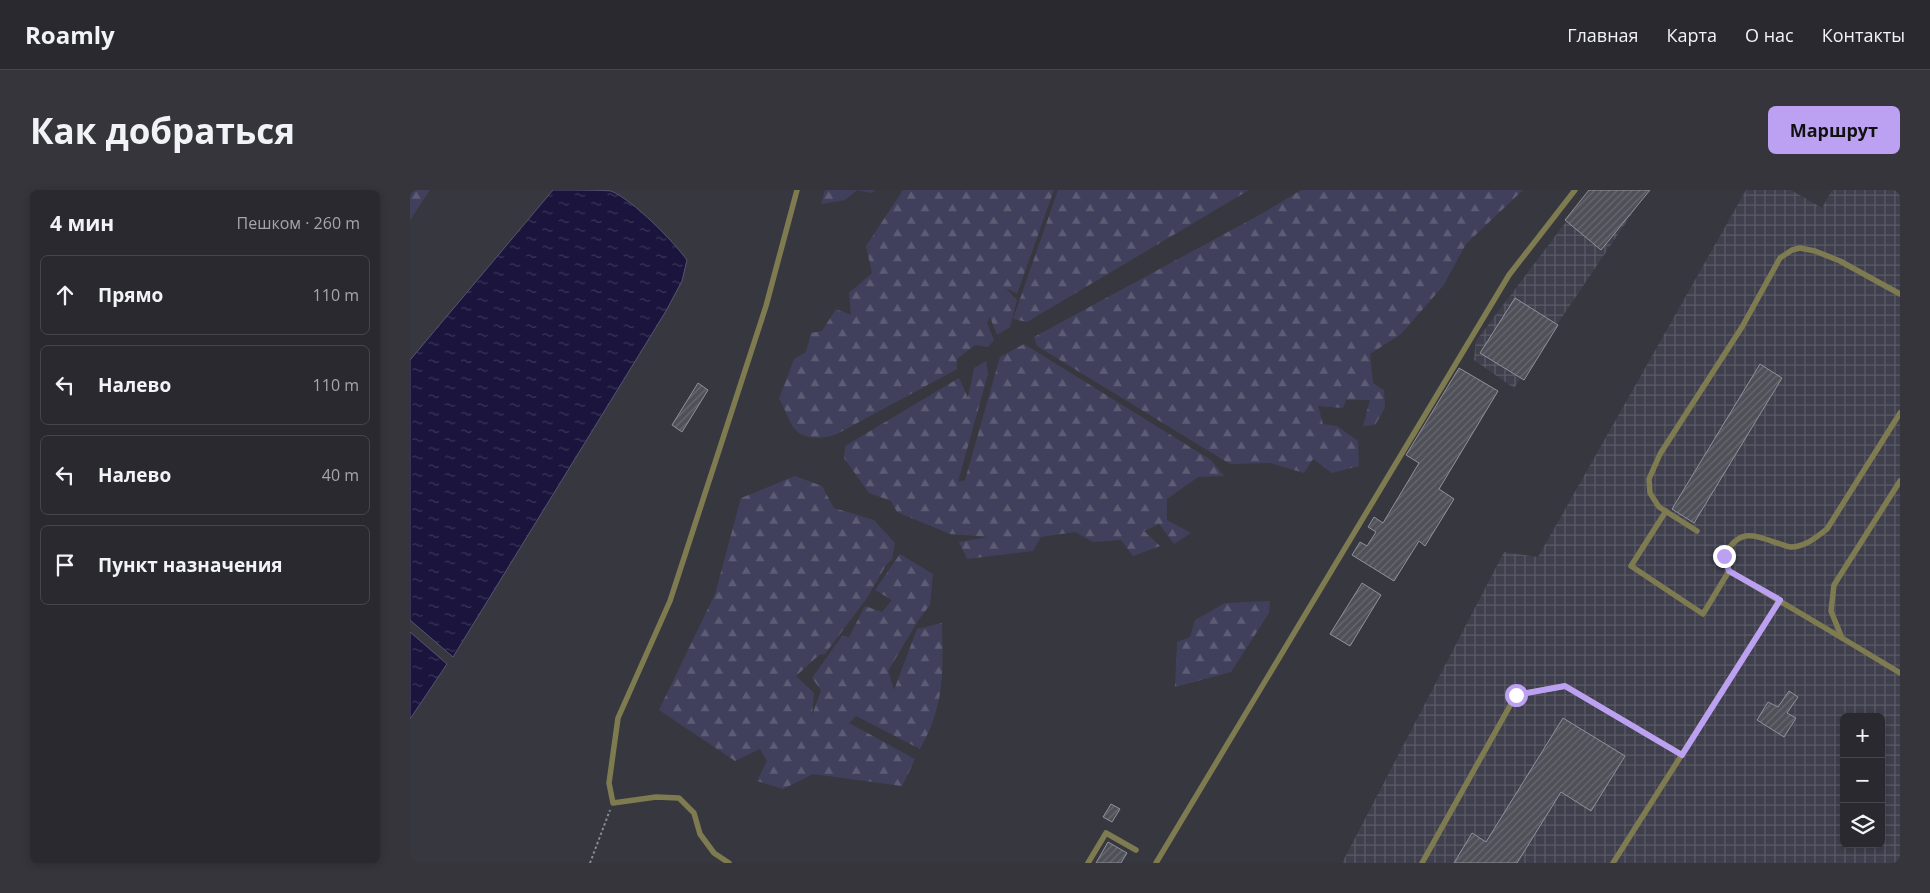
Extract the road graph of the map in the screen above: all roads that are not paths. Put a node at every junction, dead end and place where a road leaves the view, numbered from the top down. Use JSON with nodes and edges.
{"nodes":[{"id":1,"x":797,"y":190,"type":"edge"},
{"id":2,"x":1575,"y":190,"type":"edge"},
{"id":3,"x":1900,"y":294,"type":"edge"},
{"id":4,"x":1900,"y":413,"type":"edge"},
{"id":5,"x":1900,"y":481,"type":"edge"},
{"id":6,"x":1666,"y":511,"type":"junction"},
{"id":7,"x":1697,"y":531,"type":"dead end"},
{"id":8,"x":1729,"y":571,"type":"junction"},
{"id":9,"x":1780,"y":600,"type":"junction"},
{"id":10,"x":1842,"y":638,"type":"junction"},
{"id":11,"x":1900,"y":673,"type":"edge"},
{"id":12,"x":1682,"y":755,"type":"junction"},
{"id":13,"x":1136,"y":850,"type":"dead end"},
{"id":14,"x":729,"y":863,"type":"edge"},
{"id":15,"x":1088,"y":863,"type":"edge"},
{"id":16,"x":1156,"y":863,"type":"edge"},
{"id":17,"x":1422,"y":863,"type":"edge"},
{"id":18,"x":1613,"y":863,"type":"edge"}],
"edges":[{"from":1,"to":14,"type":"lane"},
{"from":2,"to":16,"type":"lane"},
{"from":3,"to":6,"type":"lane"},
{"from":4,"to":8,"type":"lane"},
{"from":5,"to":10,"type":"lane"},
{"from":6,"to":7,"type":"lane"},
{"from":6,"to":8,"type":"lane"},
{"from":8,"to":9,"type":"lane"},
{"from":9,"to":10,"type":"lane"},
{"from":9,"to":12,"type":"lane"},
{"from":10,"to":11,"type":"lane"},
{"from":12,"to":17,"type":"lane"},
{"from":12,"to":18,"type":"lane"},
{"from":13,"to":15,"type":"lane"}]}
